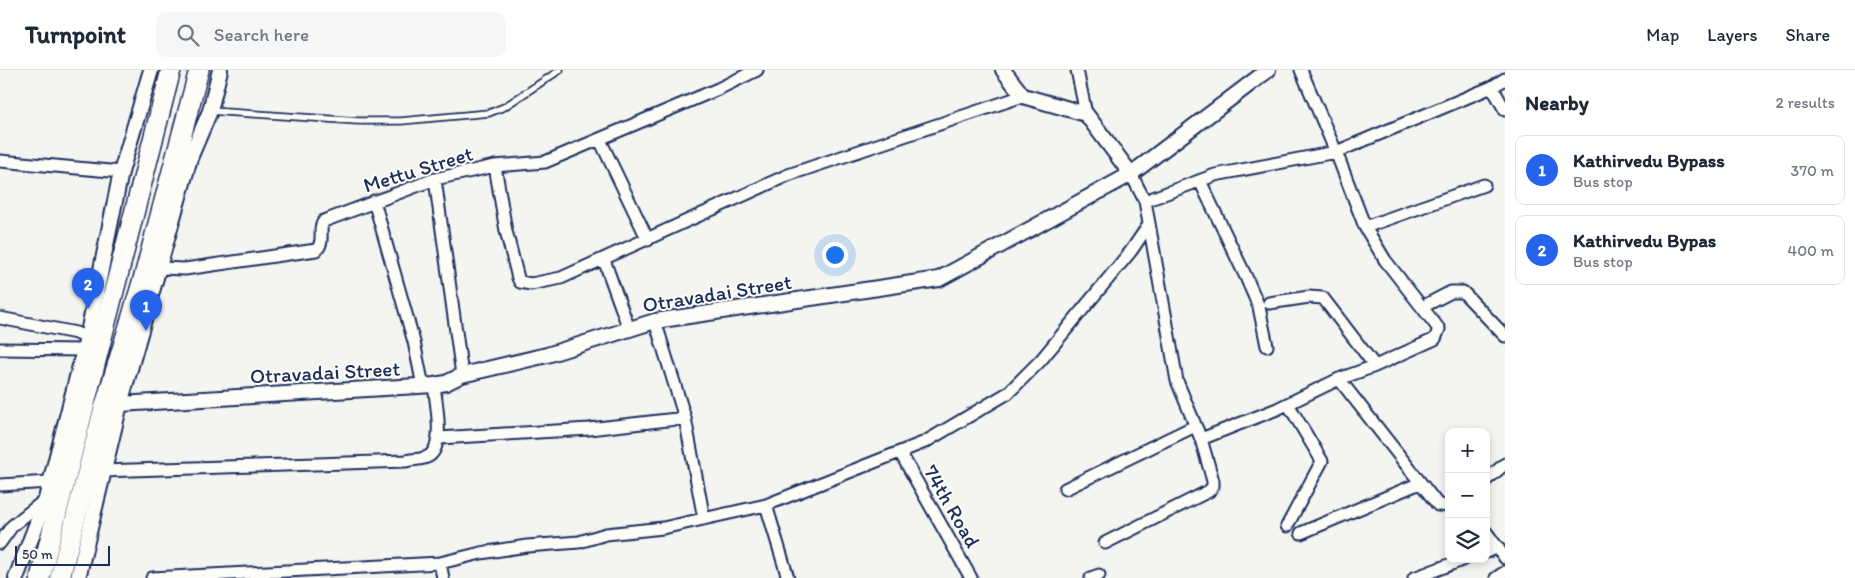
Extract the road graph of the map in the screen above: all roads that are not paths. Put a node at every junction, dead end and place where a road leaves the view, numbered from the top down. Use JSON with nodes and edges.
{"nodes":[{"id":1,"x":151,"y":70,"type":"edge"},
{"id":2,"x":171,"y":70,"type":"edge"},
{"id":3,"x":200,"y":70,"type":"edge"},
{"id":4,"x":220,"y":70,"type":"edge"},
{"id":5,"x":560,"y":70,"type":"edge"},
{"id":6,"x":757,"y":70,"type":"edge"},
{"id":7,"x":1003,"y":70,"type":"edge"},
{"id":8,"x":1077,"y":70,"type":"edge"},
{"id":9,"x":1268,"y":70,"type":"edge"},
{"id":10,"x":1301,"y":70,"type":"edge"},
{"id":11,"x":1505,"y":79,"type":"edge"},
{"id":12,"x":1492,"y":87,"type":"junction"},
{"id":13,"x":1023,"y":96,"type":"junction"},
{"id":14,"x":1505,"y":110,"type":"edge"},
{"id":15,"x":210,"y":112,"type":"junction"},
{"id":16,"x":1086,"y":114,"type":"junction"},
{"id":17,"x":600,"y":140,"type":"junction"},
{"id":18,"x":1336,"y":152,"type":"junction"},
{"id":19,"x":0,"y":161,"type":"edge"},
{"id":20,"x":495,"y":166,"type":"junction"},
{"id":21,"x":121,"y":172,"type":"junction"},
{"id":22,"x":1131,"y":174,"type":"junction"},
{"id":23,"x":435,"y":179,"type":"junction"},
{"id":24,"x":1200,"y":181,"type":"junction"},
{"id":25,"x":1484,"y":185,"type":"dead end"},
{"id":26,"x":374,"y":201,"type":"junction"},
{"id":27,"x":1145,"y":201,"type":"junction"},
{"id":28,"x":1148,"y":226,"type":"junction"},
{"id":29,"x":1365,"y":227,"type":"junction"},
{"id":30,"x":648,"y":240,"type":"junction"},
{"id":31,"x":604,"y":260,"type":"junction"},
{"id":32,"x":152,"y":272,"type":"junction"},
{"id":33,"x":1270,"y":303,"type":"dead end"},
{"id":34,"x":1422,"y":307,"type":"junction"},
{"id":35,"x":0,"y":318,"type":"edge"},
{"id":36,"x":654,"y":321,"type":"junction"},
{"id":37,"x":629,"y":329,"type":"junction"},
{"id":38,"x":1505,"y":336,"type":"edge"},
{"id":39,"x":85,"y":344,"type":"junction"},
{"id":40,"x":1267,"y":346,"type":"dead end"},
{"id":41,"x":0,"y":349,"type":"edge"},
{"id":42,"x":1375,"y":366,"type":"junction"},
{"id":43,"x":462,"y":375,"type":"junction"},
{"id":44,"x":1339,"y":379,"type":"junction"},
{"id":45,"x":429,"y":385,"type":"junction"},
{"id":46,"x":120,"y":404,"type":"junction"},
{"id":47,"x":1288,"y":404,"type":"junction"},
{"id":48,"x":685,"y":418,"type":"junction"},
{"id":49,"x":1195,"y":426,"type":"junction"},
{"id":50,"x":439,"y":438,"type":"junction"},
{"id":51,"x":1201,"y":439,"type":"junction"},
{"id":52,"x":900,"y":452,"type":"junction"},
{"id":53,"x":1505,"y":464,"type":"edge"},
{"id":54,"x":102,"y":471,"type":"junction"},
{"id":55,"x":1490,"y":477,"type":"edge"},
{"id":56,"x":50,"y":482,"type":"junction"},
{"id":57,"x":1420,"y":484,"type":"junction"},
{"id":58,"x":0,"y":485,"type":"edge"},
{"id":59,"x":1065,"y":489,"type":"dead end"},
{"id":60,"x":46,"y":499,"type":"junction"},
{"id":61,"x":766,"y":505,"type":"junction"},
{"id":62,"x":1445,"y":506,"type":"edge"},
{"id":63,"x":704,"y":519,"type":"junction"},
{"id":64,"x":1287,"y":526,"type":"dead end"},
{"id":65,"x":1301,"y":533,"type":"dead end"},
{"id":66,"x":1490,"y":537,"type":"edge"},
{"id":67,"x":0,"y":543,"type":"edge"},
{"id":68,"x":1105,"y":543,"type":"dead end"},
{"id":69,"x":1498,"y":547,"type":"junction"},
{"id":70,"x":1490,"y":550,"type":"edge"},
{"id":71,"x":1505,"y":558,"type":"edge"},
{"id":72,"x":440,"y":563,"type":"junction"},
{"id":73,"x":1455,"y":563,"type":"edge"},
{"id":74,"x":1505,"y":572,"type":"edge"},
{"id":75,"x":16,"y":577,"type":"edge"},
{"id":76,"x":40,"y":578,"type":"edge"},
{"id":77,"x":60,"y":578,"type":"edge"},
{"id":78,"x":78,"y":578,"type":"edge"},
{"id":79,"x":152,"y":578,"type":"edge"},
{"id":80,"x":443,"y":578,"type":"edge"},
{"id":81,"x":788,"y":578,"type":"edge"},
{"id":82,"x":972,"y":578,"type":"edge"},
{"id":83,"x":1416,"y":578,"type":"edge"},
{"id":84,"x":1496,"y":578,"type":"edge"}],
"edges":[{"from":1,"to":21,"type":"street"},
{"from":2,"to":76,"type":"highway"},
{"from":3,"to":32,"type":"highway"},
{"from":4,"to":15,"type":"street"},
{"from":5,"to":15,"type":"lane"},
{"from":6,"to":17,"type":"street","name":"Mettu Street"},
{"from":7,"to":13,"type":"street"},
{"from":8,"to":16,"type":"street"},
{"from":9,"to":22,"type":"street","name":"Otravadai Street"},
{"from":10,"to":18,"type":"street"},
{"from":11,"to":12,"type":"street"},
{"from":12,"to":14,"type":"street"},
{"from":12,"to":18,"type":"street"},
{"from":13,"to":16,"type":"street"},
{"from":13,"to":30,"type":"street"},
{"from":15,"to":32,"type":"street"},
{"from":16,"to":22,"type":"street"},
{"from":17,"to":20,"type":"street","name":"Mettu Street"},
{"from":17,"to":30,"type":"street"},
{"from":18,"to":24,"type":"street"},
{"from":18,"to":29,"type":"street"},
{"from":19,"to":21,"type":"street"},
{"from":20,"to":23,"type":"street","name":"Mettu Street"},
{"from":20,"to":31,"type":"street"},
{"from":21,"to":39,"type":"street"},
{"from":22,"to":27,"type":"street"},
{"from":22,"to":36,"type":"street","name":"Otravadai Street"},
{"from":23,"to":26,"type":"street","name":"Mettu Street"},
{"from":23,"to":43,"type":"street"},
{"from":24,"to":27,"type":"street"},
{"from":24,"to":40,"type":"street"},
{"from":25,"to":29,"type":"street"},
{"from":26,"to":32,"type":"street","name":"Mettu Street"},
{"from":26,"to":45,"type":"street"},
{"from":27,"to":28,"type":"street"},
{"from":28,"to":49,"type":"street"},
{"from":28,"to":52,"type":"street"},
{"from":29,"to":34,"type":"street"},
{"from":30,"to":31,"type":"street"},
{"from":31,"to":37,"type":"street"},
{"from":32,"to":46,"type":"street"},
{"from":32,"to":77,"type":"highway"},
{"from":33,"to":42,"type":"street"},
{"from":34,"to":38,"type":"street"},
{"from":34,"to":42,"type":"street"},
{"from":35,"to":39,"type":"street"},
{"from":36,"to":37,"type":"street","name":"Otravadai Street"},
{"from":36,"to":48,"type":"street"},
{"from":37,"to":43,"type":"street","name":"Otravadai Street"},
{"from":39,"to":41,"type":"street"},
{"from":39,"to":56,"type":"street"},
{"from":42,"to":44,"type":"street"},
{"from":43,"to":45,"type":"street","name":"Otravadai Street"},
{"from":44,"to":47,"type":"street"},
{"from":44,"to":57,"type":"street"},
{"from":45,"to":46,"type":"street","name":"Otravadai Street"},
{"from":45,"to":50,"type":"street"},
{"from":46,"to":54,"type":"street"},
{"from":47,"to":51,"type":"street"},
{"from":47,"to":64,"type":"street"},
{"from":48,"to":50,"type":"street"},
{"from":48,"to":63,"type":"street"},
{"from":49,"to":51,"type":"street"},
{"from":49,"to":59,"type":"street"},
{"from":50,"to":54,"type":"street"},
{"from":51,"to":68,"type":"street"},
{"from":52,"to":61,"type":"street"},
{"from":52,"to":82,"type":"street","name":"74th Road"},
{"from":53,"to":55,"type":"street"},
{"from":54,"to":78,"type":"street"},
{"from":56,"to":58,"type":"street"},
{"from":56,"to":60,"type":"street"},
{"from":57,"to":62,"type":"street"},
{"from":57,"to":65,"type":"street"},
{"from":60,"to":67,"type":"street"},
{"from":60,"to":75,"type":"street"},
{"from":61,"to":63,"type":"street"},
{"from":61,"to":81,"type":"street"},
{"from":63,"to":72,"type":"street"},
{"from":66,"to":69,"type":"street"},
{"from":69,"to":70,"type":"street"},
{"from":69,"to":71,"type":"street"},
{"from":72,"to":79,"type":"street"},
{"from":72,"to":80,"type":"street"},
{"from":73,"to":83,"type":"street"},
{"from":74,"to":84,"type":"street"}]}
